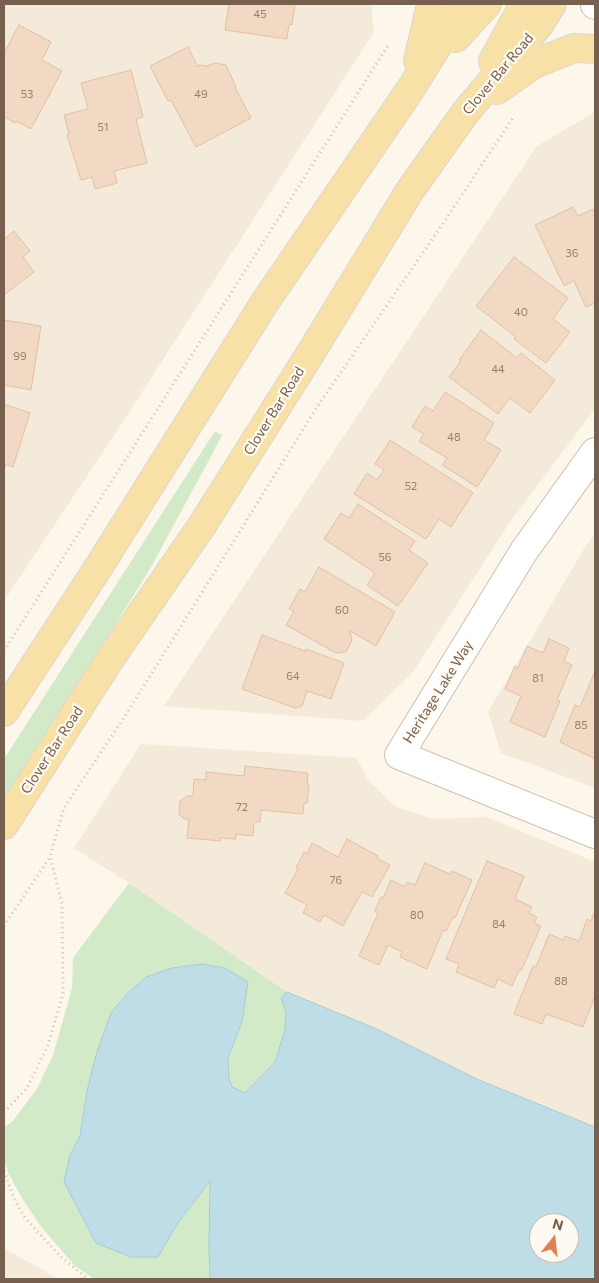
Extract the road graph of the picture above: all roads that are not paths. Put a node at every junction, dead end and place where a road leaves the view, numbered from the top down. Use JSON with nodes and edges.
{"nodes":[{"id":1,"x":432,"y":4,"type":"edge"},
{"id":2,"x":463,"y":4,"type":"edge"},
{"id":3,"x":487,"y":4,"type":"edge"},
{"id":4,"x":524,"y":4,"type":"edge"},
{"id":5,"x":552,"y":4,"type":"edge"},
{"id":6,"x":595,"y":49,"type":"edge"},
{"id":7,"x":412,"y":87,"type":"junction"},
{"id":8,"x":465,"y":113,"type":"junction"},
{"id":9,"x":595,"y":452,"type":"edge"},
{"id":10,"x":4,"y":712,"type":"edge"},
{"id":11,"x":4,"y":825,"type":"edge"},
{"id":12,"x":595,"y":834,"type":"edge"}],
"edges":[{"from":1,"to":7,"type":"main road"},
{"from":2,"to":7,"type":"main road"},
{"from":3,"to":7,"type":"main road"},
{"from":4,"to":8,"type":"main road"},
{"from":5,"to":8,"type":"main road","name":"Clover Bar Road"},
{"from":6,"to":8,"type":"main road"},
{"from":7,"to":10,"type":"main road"},
{"from":8,"to":11,"type":"main road","name":"Clover Bar Road"},
{"from":9,"to":12,"type":"street","name":"Heritage Lake Way"}]}
